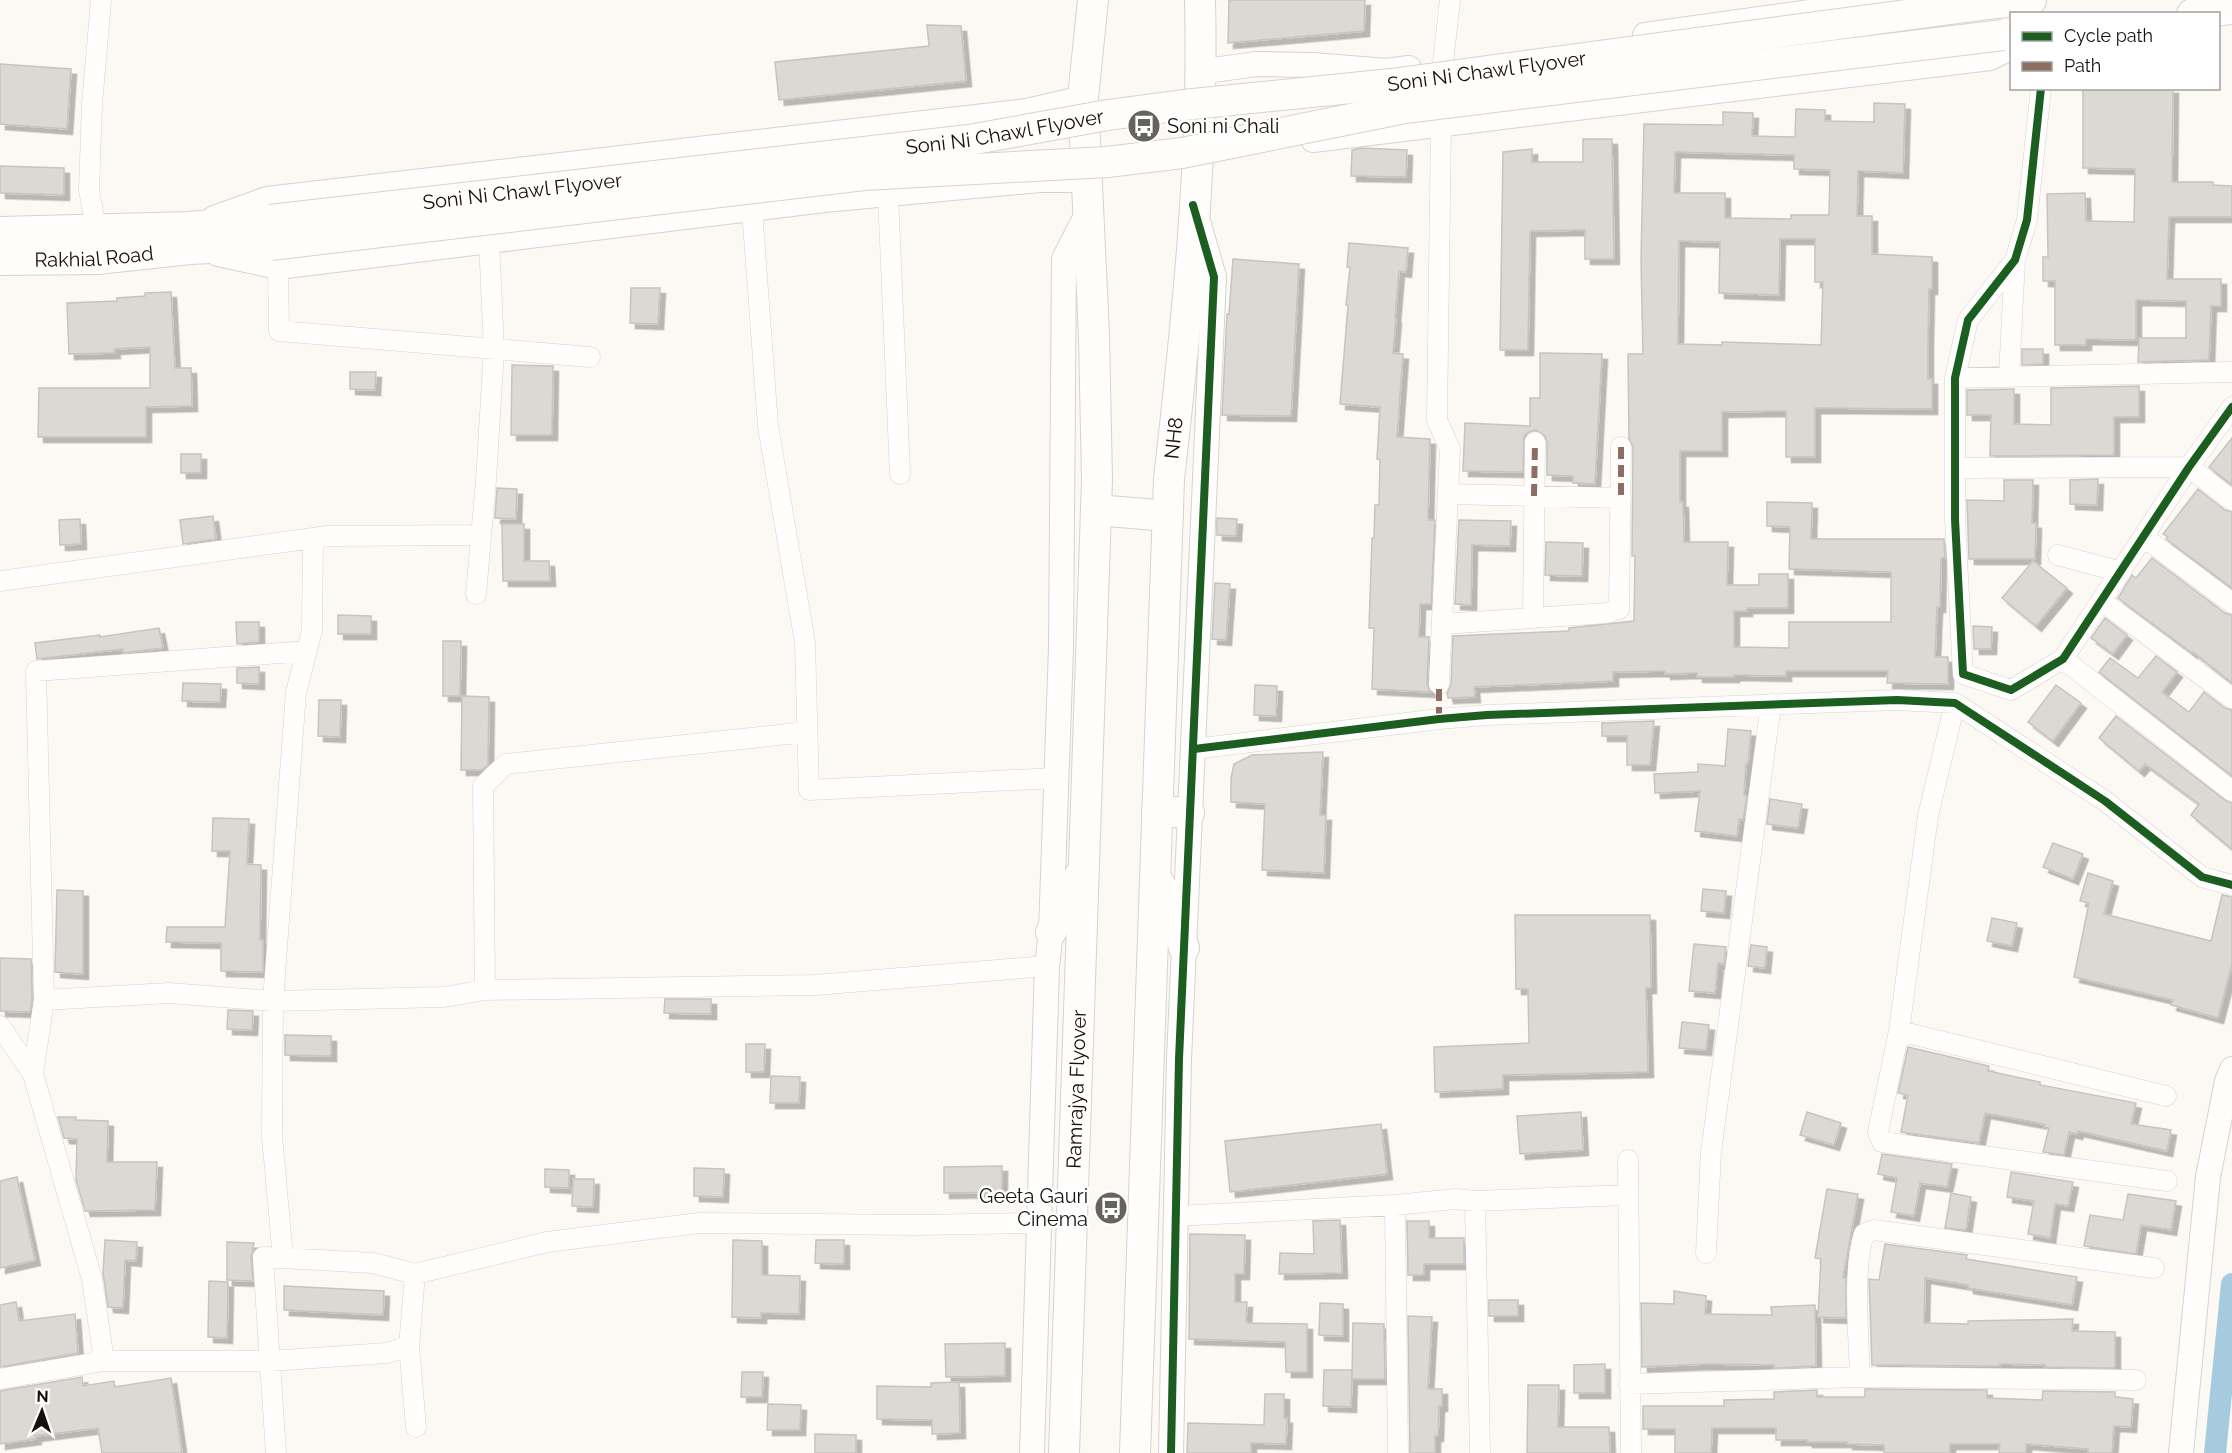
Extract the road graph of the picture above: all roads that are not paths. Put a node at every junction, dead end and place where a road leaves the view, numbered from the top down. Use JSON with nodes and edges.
{"nodes":[{"id":1,"x":100,"y":0,"type":"edge"},
{"id":2,"x":1200,"y":0,"type":"edge"},
{"id":3,"x":1450,"y":0,"type":"edge"},
{"id":4,"x":1896,"y":0,"type":"edge"},
{"id":5,"x":2031,"y":0,"type":"edge"},
{"id":6,"x":1093,"y":7,"type":"edge"},
{"id":7,"x":2232,"y":9,"type":"edge"},
{"id":8,"x":2208,"y":12,"type":"edge"},
{"id":9,"x":2009,"y":38,"type":"edge"},
{"id":10,"x":1443,"y":63,"type":"junction"},
{"id":11,"x":1199,"y":72,"type":"junction"},
{"id":12,"x":2041,"y":90,"type":"edge"},
{"id":13,"x":1083,"y":98,"type":"junction"},
{"id":14,"x":1441,"y":124,"type":"junction"},
{"id":15,"x":1197,"y":164,"type":"junction"},
{"id":16,"x":1088,"y":180,"type":"junction"},
{"id":17,"x":888,"y":194,"type":"junction"},
{"id":18,"x":1193,"y":205,"type":"junction"},
{"id":19,"x":752,"y":209,"type":"junction"},
{"id":20,"x":1088,"y":212,"type":"junction"},
{"id":21,"x":96,"y":229,"type":"junction"},
{"id":22,"x":0,"y":232,"type":"edge"},
{"id":23,"x":190,"y":238,"type":"junction"},
{"id":24,"x":489,"y":241,"type":"junction"},
{"id":25,"x":273,"y":244,"type":"junction"},
{"id":26,"x":0,"y":260,"type":"edge"},
{"id":27,"x":2015,"y":260,"type":"junction"},
{"id":28,"x":494,"y":349,"type":"junction"},
{"id":29,"x":590,"y":357,"type":"dead end"},
{"id":30,"x":2232,"y":372,"type":"edge"},
{"id":31,"x":2009,"y":376,"type":"junction"},
{"id":32,"x":1955,"y":378,"type":"junction"},
{"id":33,"x":2231,"y":411,"type":"edge"},
{"id":34,"x":1535,"y":442,"type":"dead end"},
{"id":35,"x":1621,"y":447,"type":"dead end"},
{"id":36,"x":2189,"y":467,"type":"junction"},
{"id":37,"x":1955,"y":468,"type":"junction"},
{"id":38,"x":900,"y":474,"type":"dead end"},
{"id":39,"x":1448,"y":494,"type":"junction"},
{"id":40,"x":1534,"y":496,"type":"junction"},
{"id":41,"x":1621,"y":498,"type":"junction"},
{"id":42,"x":2232,"y":500,"type":"edge"},
{"id":43,"x":1096,"y":510,"type":"junction"},
{"id":44,"x":1168,"y":516,"type":"junction"},
{"id":45,"x":481,"y":535,"type":"junction"},
{"id":46,"x":2145,"y":538,"type":"junction"},
{"id":47,"x":313,"y":539,"type":"junction"},
{"id":48,"x":2058,"y":555,"type":"dead end"},
{"id":49,"x":2121,"y":572,"type":"junction"},
{"id":50,"x":0,"y":581,"type":"edge"},
{"id":51,"x":476,"y":594,"type":"dead end"},
{"id":52,"x":2102,"y":602,"type":"junction"},
{"id":53,"x":2232,"y":603,"type":"edge"},
{"id":54,"x":1533,"y":618,"type":"junction"},
{"id":55,"x":1442,"y":624,"type":"junction"},
{"id":56,"x":307,"y":651,"type":"junction"},
{"id":57,"x":2063,"y":659,"type":"junction"},
{"id":58,"x":1439,"y":684,"type":"dead end"},
{"id":59,"x":2232,"y":698,"type":"edge"},
{"id":60,"x":1955,"y":703,"type":"junction"},
{"id":61,"x":1771,"y":704,"type":"junction"},
{"id":62,"x":807,"y":732,"type":"junction"},
{"id":63,"x":1194,"y":749,"type":"junction"},
{"id":64,"x":1056,"y":778,"type":"junction"},
{"id":65,"x":2232,"y":791,"type":"edge"},
{"id":66,"x":1157,"y":811,"type":"junction"},
{"id":67,"x":1189,"y":813,"type":"junction"},
{"id":68,"x":1084,"y":867,"type":"junction"},
{"id":69,"x":1155,"y":878,"type":"junction"},
{"id":70,"x":2232,"y":885,"type":"edge"},
{"id":71,"x":1051,"y":932,"type":"junction"},
{"id":72,"x":1184,"y":948,"type":"junction"},
{"id":73,"x":1047,"y":966,"type":"junction"},
{"id":74,"x":485,"y":990,"type":"junction"},
{"id":75,"x":44,"y":1000,"type":"junction"},
{"id":76,"x":273,"y":1000,"type":"junction"},
{"id":77,"x":0,"y":1026,"type":"edge"},
{"id":78,"x":1899,"y":1031,"type":"junction"},
{"id":79,"x":2232,"y":1069,"type":"edge"},
{"id":80,"x":33,"y":1074,"type":"junction"},
{"id":81,"x":2166,"y":1096,"type":"dead end"},
{"id":82,"x":1628,"y":1160,"type":"dead end"},
{"id":83,"x":2167,"y":1181,"type":"dead end"},
{"id":84,"x":1628,"y":1195,"type":"junction"},
{"id":85,"x":1475,"y":1201,"type":"junction"},
{"id":86,"x":1395,"y":1205,"type":"junction"},
{"id":87,"x":1175,"y":1216,"type":"junction"},
{"id":88,"x":1041,"y":1223,"type":"junction"},
{"id":89,"x":1706,"y":1253,"type":"dead end"},
{"id":90,"x":283,"y":1258,"type":"junction"},
{"id":91,"x":2154,"y":1268,"type":"dead end"},
{"id":92,"x":415,"y":1274,"type":"junction"},
{"id":93,"x":410,"y":1346,"type":"junction"},
{"id":94,"x":105,"y":1361,"type":"junction"},
{"id":95,"x":270,"y":1361,"type":"junction"},
{"id":96,"x":1860,"y":1377,"type":"junction"},
{"id":97,"x":0,"y":1379,"type":"edge"},
{"id":98,"x":2136,"y":1380,"type":"dead end"},
{"id":99,"x":1629,"y":1384,"type":"junction"},
{"id":100,"x":416,"y":1427,"type":"dead end"},
{"id":101,"x":276,"y":1453,"type":"edge"},
{"id":102,"x":1032,"y":1453,"type":"edge"},
{"id":103,"x":1064,"y":1453,"type":"edge"},
{"id":104,"x":1136,"y":1453,"type":"edge"},
{"id":105,"x":1170,"y":1453,"type":"edge"},
{"id":106,"x":1398,"y":1453,"type":"edge"},
{"id":107,"x":1480,"y":1453,"type":"edge"},
{"id":108,"x":1630,"y":1453,"type":"edge"},
{"id":109,"x":2181,"y":1453,"type":"edge"}],
"edges":[{"from":1,"to":21,"type":"street"},
{"from":2,"to":11,"type":"main road","name":"NH8"},
{"from":3,"to":10,"type":"street"},
{"from":4,"to":10,"type":"street"},
{"from":5,"to":25,"type":"main road","name":"Soni Ni Chawl Flyover","bridge":true},
{"from":6,"to":13,"type":"main road","name":"Ramrajya Flyover"},
{"from":7,"to":8,"type":"main road"},
{"from":9,"to":14,"type":"street"},
{"from":9,"to":25,"type":"main road","name":"Soni Ni Chawl Flyover","bridge":true},
{"from":10,"to":11,"type":"street"},
{"from":11,"to":15,"type":"main road","name":"NH8"},
{"from":12,"to":27,"type":"street"},
{"from":13,"to":16,"type":"main road","name":"Ramrajya Flyover"},
{"from":13,"to":23,"type":"street"},
{"from":14,"to":15,"type":"street"},
{"from":14,"to":39,"type":"street"},
{"from":15,"to":18,"type":"main road","name":"NH8"},
{"from":16,"to":17,"type":"street"},
{"from":16,"to":20,"type":"main road","name":"Ramrajya Flyover"},
{"from":17,"to":19,"type":"street"},
{"from":17,"to":38,"type":"street"},
{"from":18,"to":44,"type":"main road","name":"NH8"},
{"from":18,"to":63,"type":"street"},
{"from":19,"to":24,"type":"street"},
{"from":19,"to":62,"type":"street"},
{"from":20,"to":43,"type":"main road","name":"Ramrajya Flyover"},
{"from":20,"to":64,"type":"street"},
{"from":21,"to":22,"type":"main road","name":"Rakhial Road"},
{"from":21,"to":23,"type":"main road","name":"Rakhial Road"},
{"from":23,"to":25,"type":"main road","name":"Soni Ni Chawl Flyover"},
{"from":23,"to":26,"type":"main road","name":"Rakhial Road"},
{"from":24,"to":25,"type":"street"},
{"from":24,"to":28,"type":"street"},
{"from":25,"to":28,"type":"street"},
{"from":27,"to":31,"type":"street"},
{"from":27,"to":32,"type":"street"},
{"from":28,"to":29,"type":"street"},
{"from":28,"to":45,"type":"street"},
{"from":30,"to":31,"type":"street"},
{"from":31,"to":32,"type":"street"},
{"from":32,"to":37,"type":"street"},
{"from":33,"to":36,"type":"street"},
{"from":34,"to":40,"type":"street"},
{"from":35,"to":41,"type":"street"},
{"from":36,"to":37,"type":"street"},
{"from":36,"to":42,"type":"street"},
{"from":36,"to":46,"type":"street"},
{"from":37,"to":57,"type":"street"},
{"from":39,"to":40,"type":"street"},
{"from":39,"to":55,"type":"street"},
{"from":40,"to":41,"type":"street"},
{"from":40,"to":54,"type":"street"},
{"from":41,"to":54,"type":"street"},
{"from":43,"to":44,"type":"main road"},
{"from":43,"to":68,"type":"main road","name":"Ramrajya Flyover"},
{"from":44,"to":66,"type":"main road","name":"NH8"},
{"from":45,"to":47,"type":"street"},
{"from":45,"to":51,"type":"street"},
{"from":46,"to":49,"type":"street"},
{"from":46,"to":53,"type":"street"},
{"from":47,"to":50,"type":"street"},
{"from":47,"to":56,"type":"street"},
{"from":48,"to":49,"type":"street"},
{"from":49,"to":52,"type":"street"},
{"from":52,"to":57,"type":"street"},
{"from":52,"to":59,"type":"street"},
{"from":54,"to":55,"type":"street"},
{"from":55,"to":58,"type":"street"},
{"from":56,"to":75,"type":"street"},
{"from":56,"to":76,"type":"street"},
{"from":57,"to":65,"type":"street"},
{"from":60,"to":61,"type":"street"},
{"from":60,"to":70,"type":"street"},
{"from":60,"to":78,"type":"street"},
{"from":61,"to":63,"type":"street"},
{"from":61,"to":89,"type":"street"},
{"from":62,"to":64,"type":"street"},
{"from":62,"to":74,"type":"street"},
{"from":63,"to":67,"type":"street"},
{"from":64,"to":71,"type":"street"},
{"from":66,"to":67,"type":"main road"},
{"from":66,"to":69,"type":"main road","name":"NH8"},
{"from":67,"to":72,"type":"street"},
{"from":68,"to":71,"type":"main road"},
{"from":68,"to":103,"type":"main road","name":"Ramrajya Flyover"},
{"from":69,"to":72,"type":"main road"},
{"from":69,"to":104,"type":"main road"},
{"from":71,"to":73,"type":"street"},
{"from":72,"to":87,"type":"street"},
{"from":73,"to":74,"type":"street"},
{"from":73,"to":88,"type":"street"},
{"from":74,"to":76,"type":"street"},
{"from":75,"to":76,"type":"street"},
{"from":75,"to":80,"type":"street"},
{"from":76,"to":90,"type":"street"},
{"from":77,"to":80,"type":"street"},
{"from":78,"to":81,"type":"street"},
{"from":78,"to":83,"type":"street"},
{"from":79,"to":109,"type":"street"},
{"from":80,"to":94,"type":"street"},
{"from":82,"to":84,"type":"street"},
{"from":84,"to":85,"type":"street"},
{"from":84,"to":99,"type":"street"},
{"from":85,"to":86,"type":"street"},
{"from":85,"to":107,"type":"street"},
{"from":86,"to":87,"type":"street"},
{"from":86,"to":106,"type":"street"},
{"from":87,"to":105,"type":"street"},
{"from":88,"to":92,"type":"street"},
{"from":88,"to":102,"type":"street"},
{"from":90,"to":92,"type":"street"},
{"from":90,"to":95,"type":"street"},
{"from":91,"to":96,"type":"street"},
{"from":92,"to":93,"type":"street"},
{"from":93,"to":95,"type":"street"},
{"from":93,"to":100,"type":"street"},
{"from":94,"to":95,"type":"street"},
{"from":94,"to":97,"type":"street"},
{"from":95,"to":101,"type":"street"},
{"from":96,"to":98,"type":"street"},
{"from":96,"to":99,"type":"street"},
{"from":99,"to":108,"type":"street"}]}
